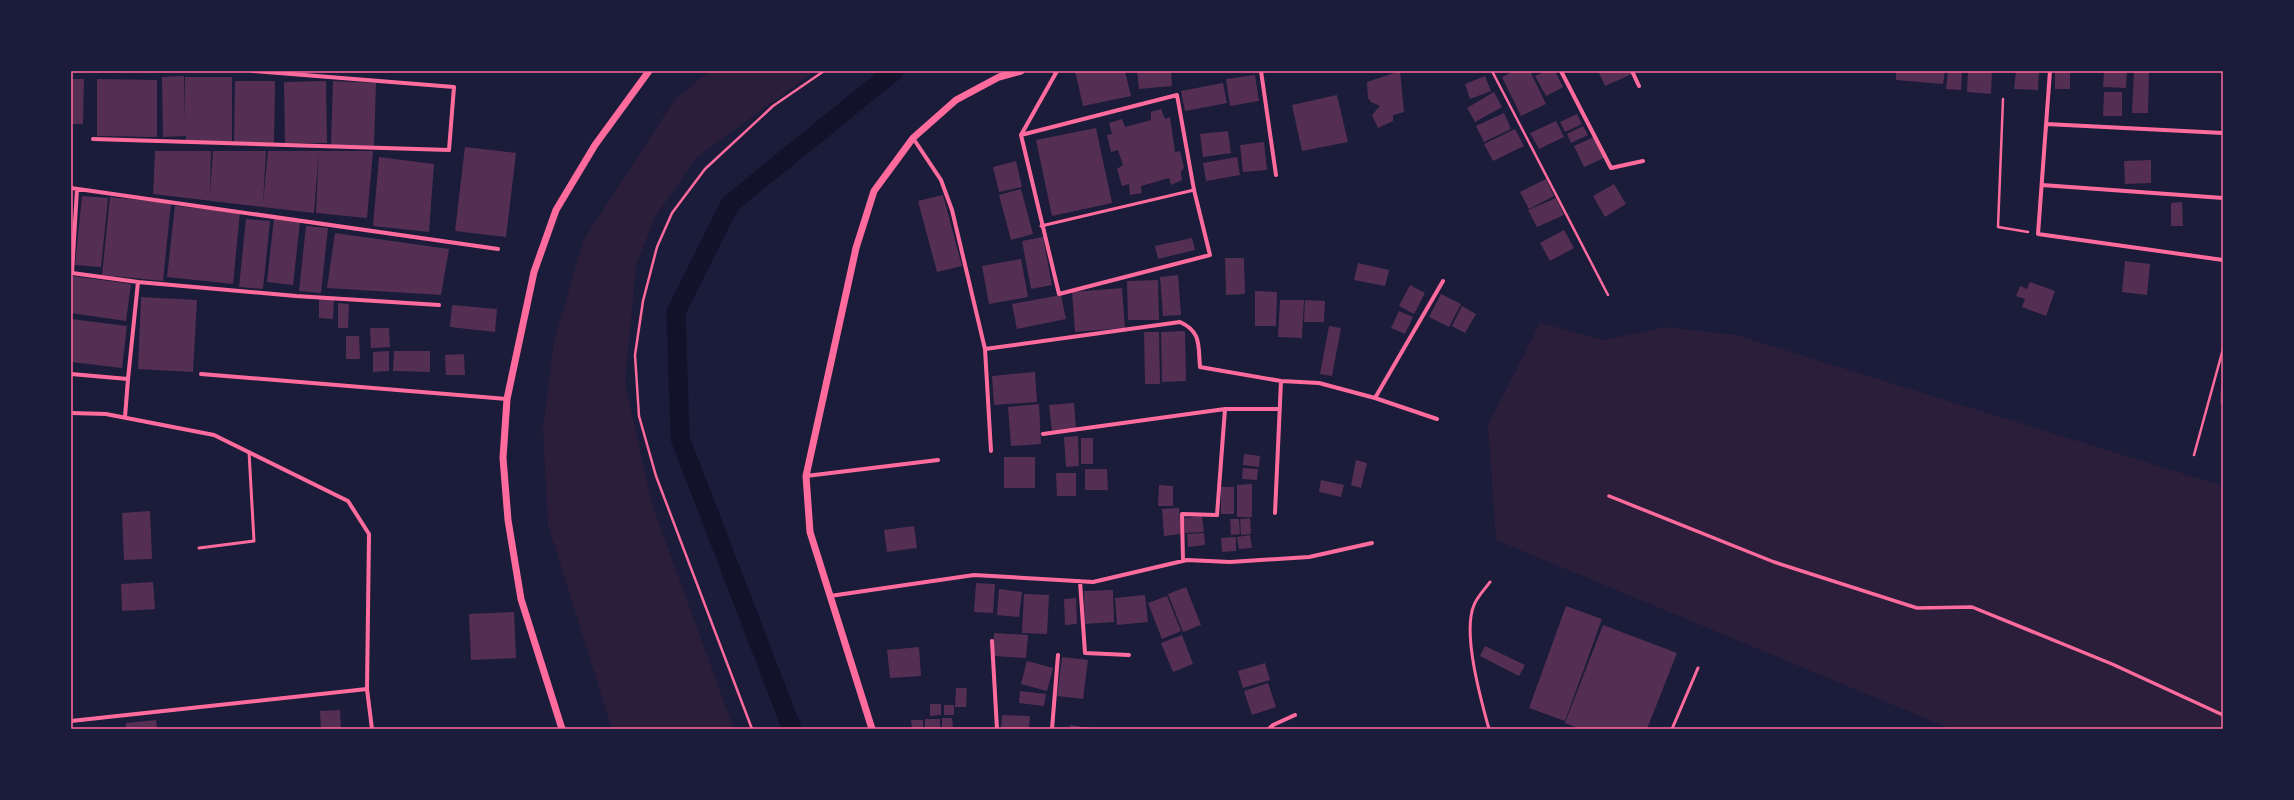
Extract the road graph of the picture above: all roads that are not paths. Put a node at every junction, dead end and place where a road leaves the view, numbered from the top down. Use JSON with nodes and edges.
{"nodes":[{"id":1,"x":253,"y":71,"type":"edge"},
{"id":2,"x":649,"y":71,"type":"edge"},
{"id":3,"x":1021,"y":71,"type":"edge"},
{"id":4,"x":1057,"y":71,"type":"edge"},
{"id":5,"x":1261,"y":71,"type":"edge"},
{"id":6,"x":1561,"y":71,"type":"edge"},
{"id":7,"x":1632,"y":71,"type":"edge"},
{"id":8,"x":2050,"y":71,"type":"edge"},
{"id":9,"x":1639,"y":86,"type":"dead end"},
{"id":10,"x":2046,"y":124,"type":"junction"},
{"id":11,"x":2223,"y":133,"type":"edge"},
{"id":12,"x":1021,"y":135,"type":"junction"},
{"id":13,"x":913,"y":138,"type":"junction"},
{"id":14,"x":92,"y":139,"type":"dead end"},
{"id":15,"x":1643,"y":161,"type":"dead end"},
{"id":16,"x":1276,"y":175,"type":"dead end"},
{"id":17,"x":2042,"y":185,"type":"junction"},
{"id":18,"x":71,"y":188,"type":"edge"},
{"id":19,"x":77,"y":189,"type":"junction"},
{"id":20,"x":1194,"y":190,"type":"junction"},
{"id":21,"x":2223,"y":198,"type":"edge"},
{"id":22,"x":1041,"y":226,"type":"junction"},
{"id":23,"x":498,"y":248,"type":"dead end"},
{"id":24,"x":2223,"y":260,"type":"edge"},
{"id":25,"x":1442,"y":281,"type":"dead end"},
{"id":26,"x":138,"y":282,"type":"junction"},
{"id":27,"x":439,"y":305,"type":"dead end"},
{"id":28,"x":985,"y":349,"type":"junction"},
{"id":29,"x":71,"y":374,"type":"edge"},
{"id":30,"x":201,"y":374,"type":"dead end"},
{"id":31,"x":128,"y":379,"type":"junction"},
{"id":32,"x":1281,"y":381,"type":"junction"},
{"id":33,"x":1375,"y":398,"type":"junction"},
{"id":34,"x":507,"y":399,"type":"junction"},
{"id":35,"x":1225,"y":408,"type":"junction"},
{"id":36,"x":1280,"y":409,"type":"junction"},
{"id":37,"x":71,"y":413,"type":"edge"},
{"id":38,"x":125,"y":417,"type":"junction"},
{"id":39,"x":1437,"y":419,"type":"dead end"},
{"id":40,"x":1043,"y":434,"type":"dead end"},
{"id":41,"x":991,"y":451,"type":"dead end"},
{"id":42,"x":249,"y":452,"type":"junction"},
{"id":43,"x":938,"y":460,"type":"dead end"},
{"id":44,"x":806,"y":476,"type":"junction"},
{"id":45,"x":1609,"y":496,"type":"dead end"},
{"id":46,"x":1275,"y":513,"type":"dead end"},
{"id":47,"x":1372,"y":543,"type":"dead end"},
{"id":48,"x":199,"y":548,"type":"dead end"},
{"id":49,"x":1183,"y":561,"type":"junction"},
{"id":50,"x":1080,"y":581,"type":"junction"},
{"id":51,"x":1490,"y":582,"type":"dead end"},
{"id":52,"x":830,"y":596,"type":"junction"},
{"id":53,"x":992,"y":641,"type":"dead end"},
{"id":54,"x":1058,"y":655,"type":"dead end"},
{"id":55,"x":1129,"y":655,"type":"dead end"},
{"id":56,"x":1698,"y":668,"type":"dead end"},
{"id":57,"x":367,"y":689,"type":"junction"},
{"id":58,"x":1295,"y":715,"type":"dead end"},
{"id":59,"x":2223,"y":715,"type":"edge"},
{"id":60,"x":71,"y":721,"type":"edge"},
{"id":61,"x":372,"y":729,"type":"edge"},
{"id":62,"x":562,"y":729,"type":"edge"},
{"id":63,"x":872,"y":729,"type":"edge"},
{"id":64,"x":997,"y":729,"type":"edge"},
{"id":65,"x":1052,"y":729,"type":"edge"},
{"id":66,"x":1268,"y":729,"type":"edge"},
{"id":67,"x":1489,"y":729,"type":"edge"},
{"id":68,"x":1672,"y":729,"type":"edge"}],
"edges":[{"from":1,"to":14,"type":"street"},
{"from":2,"to":34,"type":"street"},
{"from":3,"to":13,"type":"street"},
{"from":4,"to":12,"type":"street"},
{"from":5,"to":16,"type":"street"},
{"from":6,"to":15,"type":"street"},
{"from":7,"to":9,"type":"street"},
{"from":8,"to":10,"type":"street"},
{"from":10,"to":11,"type":"street"},
{"from":10,"to":17,"type":"street"},
{"from":12,"to":20,"type":"street"},
{"from":12,"to":22,"type":"street"},
{"from":13,"to":28,"type":"street"},
{"from":13,"to":44,"type":"street"},
{"from":17,"to":21,"type":"street"},
{"from":17,"to":24,"type":"street"},
{"from":18,"to":19,"type":"street"},
{"from":19,"to":23,"type":"street"},
{"from":19,"to":26,"type":"street"},
{"from":20,"to":22,"type":"lane"},
{"from":20,"to":22,"type":"street"},
{"from":25,"to":33,"type":"street"},
{"from":26,"to":27,"type":"street"},
{"from":26,"to":31,"type":"street"},
{"from":28,"to":32,"type":"street"},
{"from":28,"to":41,"type":"street"},
{"from":29,"to":31,"type":"street"},
{"from":30,"to":34,"type":"street"},
{"from":31,"to":38,"type":"street"},
{"from":32,"to":33,"type":"street"},
{"from":32,"to":36,"type":"street"},
{"from":33,"to":39,"type":"street"},
{"from":34,"to":62,"type":"street"},
{"from":35,"to":36,"type":"street"},
{"from":35,"to":40,"type":"street"},
{"from":35,"to":49,"type":"street"},
{"from":36,"to":46,"type":"street"},
{"from":37,"to":38,"type":"street"},
{"from":38,"to":42,"type":"street"},
{"from":42,"to":48,"type":"lane"},
{"from":42,"to":57,"type":"street"},
{"from":43,"to":44,"type":"street"},
{"from":44,"to":52,"type":"street"},
{"from":45,"to":59,"type":"street"},
{"from":47,"to":49,"type":"street"},
{"from":49,"to":50,"type":"street"},
{"from":50,"to":52,"type":"street"},
{"from":50,"to":55,"type":"street"},
{"from":51,"to":67,"type":"lane"},
{"from":52,"to":63,"type":"street"},
{"from":53,"to":64,"type":"street"},
{"from":54,"to":65,"type":"street"},
{"from":56,"to":68,"type":"lane"},
{"from":57,"to":60,"type":"street"},
{"from":57,"to":61,"type":"street"},
{"from":58,"to":66,"type":"street"}]}
